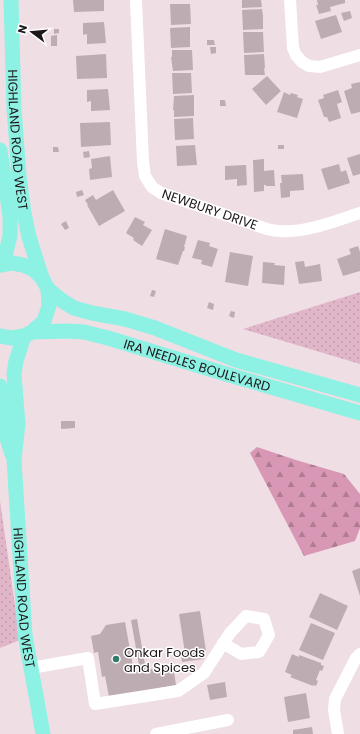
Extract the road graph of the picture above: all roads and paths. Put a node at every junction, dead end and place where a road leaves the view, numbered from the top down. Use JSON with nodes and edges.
{"nodes":[{"id":1,"x":11,"y":0,"type":"edge"},
{"id":2,"x":136,"y":0,"type":"edge"},
{"id":3,"x":290,"y":0,"type":"edge"},
{"id":4,"x":360,"y":55,"type":"edge"},
{"id":5,"x":0,"y":150,"type":"edge"},
{"id":6,"x":360,"y":213,"type":"edge"},
{"id":7,"x":0,"y":265,"type":"edge"},
{"id":8,"x":45,"y":284,"type":"junction"},
{"id":9,"x":28,"y":334,"type":"junction"},
{"id":10,"x":0,"y":336,"type":"edge"},
{"id":11,"x":0,"y":389,"type":"edge"},
{"id":12,"x":360,"y":395,"type":"edge"},
{"id":13,"x":360,"y":413,"type":"edge"},
{"id":14,"x":14,"y":460,"type":"junction"},
{"id":15,"x":223,"y":643,"type":"dead end"},
{"id":16,"x":360,"y":654,"type":"edge"},
{"id":17,"x":31,"y":668,"type":"junction"},
{"id":18,"x":228,"y":720,"type":"dead end"},
{"id":19,"x":43,"y":734,"type":"edge"},
{"id":20,"x":156,"y":734,"type":"edge"},
{"id":21,"x":338,"y":734,"type":"edge"}],
"edges":[{"from":1,"to":8,"type":"main road","name":"HIGHLAND ROAD WEST"},
{"from":2,"to":6,"type":"street","name":"NEWBURY DRIVE"},
{"from":3,"to":4,"type":"street"},
{"from":5,"to":7,"type":"main road","name":"HIGHLAND ROAD WEST"},
{"from":7,"to":8,"type":"main road","name":"IRA NEEDLES BOULEVARD"},
{"from":8,"to":9,"type":"main road","name":"HIGHLAND ROAD WEST"},
{"from":8,"to":12,"type":"main road","name":"IRA NEEDLES BOULEVARD"},
{"from":9,"to":10,"type":"main road","name":"IRA NEEDLES BOULEVARD"},
{"from":9,"to":13,"type":"main road","name":"IRA NEEDLES BOULEVARD"},
{"from":9,"to":14,"type":"main road","name":"HIGHLAND ROAD WEST"},
{"from":11,"to":14,"type":"main road","name":"HIGHLAND ROAD WEST"},
{"from":14,"to":17,"type":"main road","name":"HIGHLAND ROAD WEST"},
{"from":15,"to":17,"type":"street"},
{"from":16,"to":21,"type":"street"},
{"from":17,"to":19,"type":"main road","name":"HIGHLAND ROAD WEST"},
{"from":18,"to":20,"type":"street"}]}
